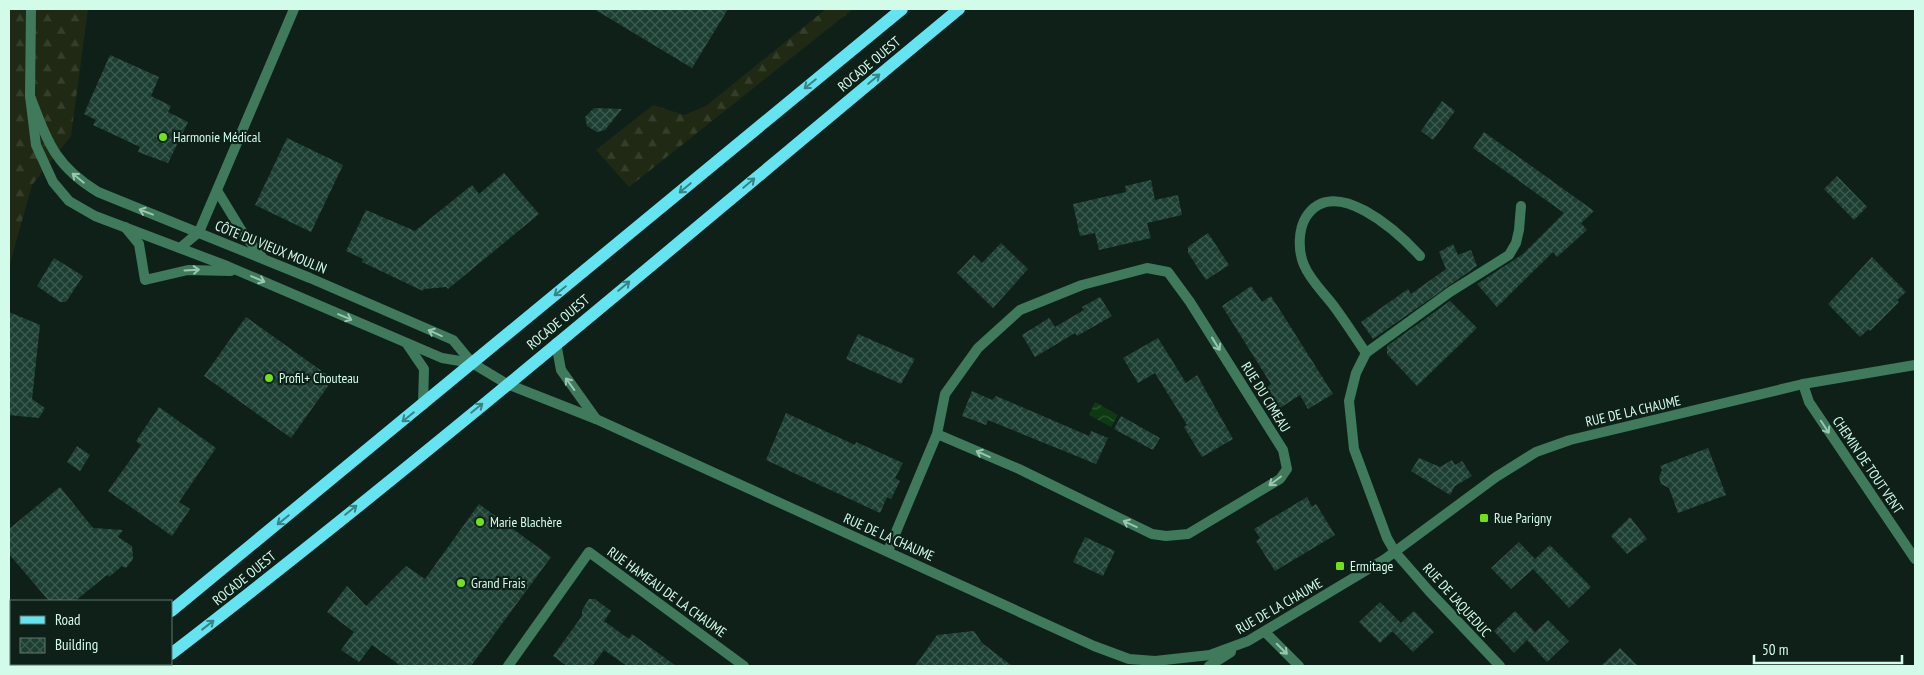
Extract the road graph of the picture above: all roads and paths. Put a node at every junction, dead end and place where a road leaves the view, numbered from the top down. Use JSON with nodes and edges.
{"nodes":[{"id":1,"x":31,"y":9,"type":"edge"},
{"id":2,"x":294,"y":9,"type":"edge"},
{"id":3,"x":902,"y":9,"type":"edge"},
{"id":4,"x":959,"y":9,"type":"edge"},
{"id":5,"x":30,"y":96,"type":"junction"},
{"id":6,"x":218,"y":192,"type":"junction"},
{"id":7,"x":1521,"y":206,"type":"dead end"},
{"id":8,"x":125,"y":227,"type":"junction"},
{"id":9,"x":199,"y":232,"type":"junction"},
{"id":10,"x":180,"y":248,"type":"junction"},
{"id":11,"x":1420,"y":256,"type":"dead end"},
{"id":12,"x":264,"y":259,"type":"junction"},
{"id":13,"x":240,"y":272,"type":"junction"},
{"id":14,"x":556,"y":343,"type":"junction"},
{"id":15,"x":407,"y":344,"type":"junction"},
{"id":16,"x":1366,"y":352,"type":"junction"},
{"id":17,"x":472,"y":363,"type":"junction"},
{"id":18,"x":1915,"y":365,"type":"edge"},
{"id":19,"x":507,"y":384,"type":"junction"},
{"id":20,"x":1803,"y":384,"type":"junction"},
{"id":21,"x":423,"y":405,"type":"junction"},
{"id":22,"x":596,"y":419,"type":"junction"},
{"id":23,"x":937,"y":434,"type":"junction"},
{"id":24,"x":888,"y":551,"type":"junction"},
{"id":25,"x":1395,"y":552,"type":"junction"},
{"id":26,"x":1915,"y":559,"type":"edge"},
{"id":27,"x":172,"y":610,"type":"edge"},
{"id":28,"x":1265,"y":632,"type":"junction"},
{"id":29,"x":1248,"y":642,"type":"junction"},
{"id":30,"x":172,"y":653,"type":"edge"},
{"id":31,"x":1127,"y":662,"type":"edge"},
{"id":32,"x":1154,"y":664,"type":"edge"},
{"id":33,"x":508,"y":666,"type":"edge"},
{"id":34,"x":744,"y":666,"type":"edge"},
{"id":35,"x":1209,"y":666,"type":"edge"},
{"id":36,"x":1299,"y":666,"type":"edge"},
{"id":37,"x":1500,"y":666,"type":"edge"}],
"edges":[{"from":1,"to":5,"type":"street","name":"CÔTE DU VIEUX MOULIN"},
{"from":2,"to":6,"type":"street"},
{"from":3,"to":17,"type":"main road","name":"ROCADE OUEST","one_way":true},
{"from":14,"to":4,"type":"main road","name":"ROCADE OUEST","one_way":true},
{"from":5,"to":8,"type":"street","name":"CÔTE DU VIEUX MOULIN"},
{"from":9,"to":5,"type":"street","name":"CÔTE DU VIEUX MOULIN","one_way":true},
{"from":6,"to":9,"type":"street"},
{"from":6,"to":12,"type":"street"},
{"from":7,"to":16,"type":"street"},
{"from":8,"to":10,"type":"street","name":"CÔTE DU VIEUX MOULIN"},
{"from":8,"to":13,"type":"street","one_way":true},
{"from":9,"to":10,"type":"street"},
{"from":9,"to":12,"type":"street","name":"CÔTE DU VIEUX MOULIN"},
{"from":10,"to":13,"type":"street","name":"CÔTE DU VIEUX MOULIN"},
{"from":11,"to":16,"type":"street"},
{"from":17,"to":12,"type":"street","name":"CÔTE DU VIEUX MOULIN","one_way":true},
{"from":13,"to":15,"type":"street","name":"CÔTE DU VIEUX MOULIN","one_way":true},
{"from":14,"to":19,"type":"main road","name":"ROCADE OUEST"},
{"from":22,"to":14,"type":"street","one_way":true},
{"from":15,"to":17,"type":"street","name":"CÔTE DU VIEUX MOULIN"},
{"from":15,"to":21,"type":"street"},
{"from":16,"to":25,"type":"street","name":"RUE DE L'AQUEDUC"},
{"from":17,"to":19,"type":"street","name":"RUE DE LA CHAUME"},
{"from":17,"to":21,"type":"main road","name":"ROCADE OUEST"},
{"from":18,"to":20,"type":"street","name":"RUE DE LA CHAUME"},
{"from":19,"to":22,"type":"street","name":"RUE DE LA CHAUME"},
{"from":30,"to":19,"type":"main road","name":"ROCADE OUEST","one_way":true},
{"from":20,"to":25,"type":"street","name":"RUE DE LA CHAUME"},
{"from":20,"to":26,"type":"street","name":"CHEMIN DE TOUT VENT","one_way":true},
{"from":21,"to":27,"type":"main road","name":"ROCADE OUEST","one_way":true},
{"from":22,"to":24,"type":"street","name":"RUE DE LA CHAUME"},
{"from":23,"to":23,"type":"street","name":"RUE DU CIMEAU","one_way":true},
{"from":23,"to":24,"type":"street","name":"RUE DU CIMEAU"},
{"from":24,"to":31,"type":"street","name":"RUE DE LA CHAUME"},
{"from":25,"to":28,"type":"street","name":"RUE DE LA CHAUME"},
{"from":25,"to":37,"type":"street","name":"RUE DE L'AQUEDUC"},
{"from":28,"to":29,"type":"street","name":"RUE DE LA CHAUME"},
{"from":28,"to":36,"type":"street","one_way":true},
{"from":29,"to":32,"type":"street","name":"RUE DE LA CHAUME"},
{"from":29,"to":35,"type":"street"},
{"from":31,"to":32,"type":"street","name":"RUE DE LA CHAUME"},
{"from":33,"to":34,"type":"street","name":"RUE HAMEAU DE LA CHAUME"}]}
